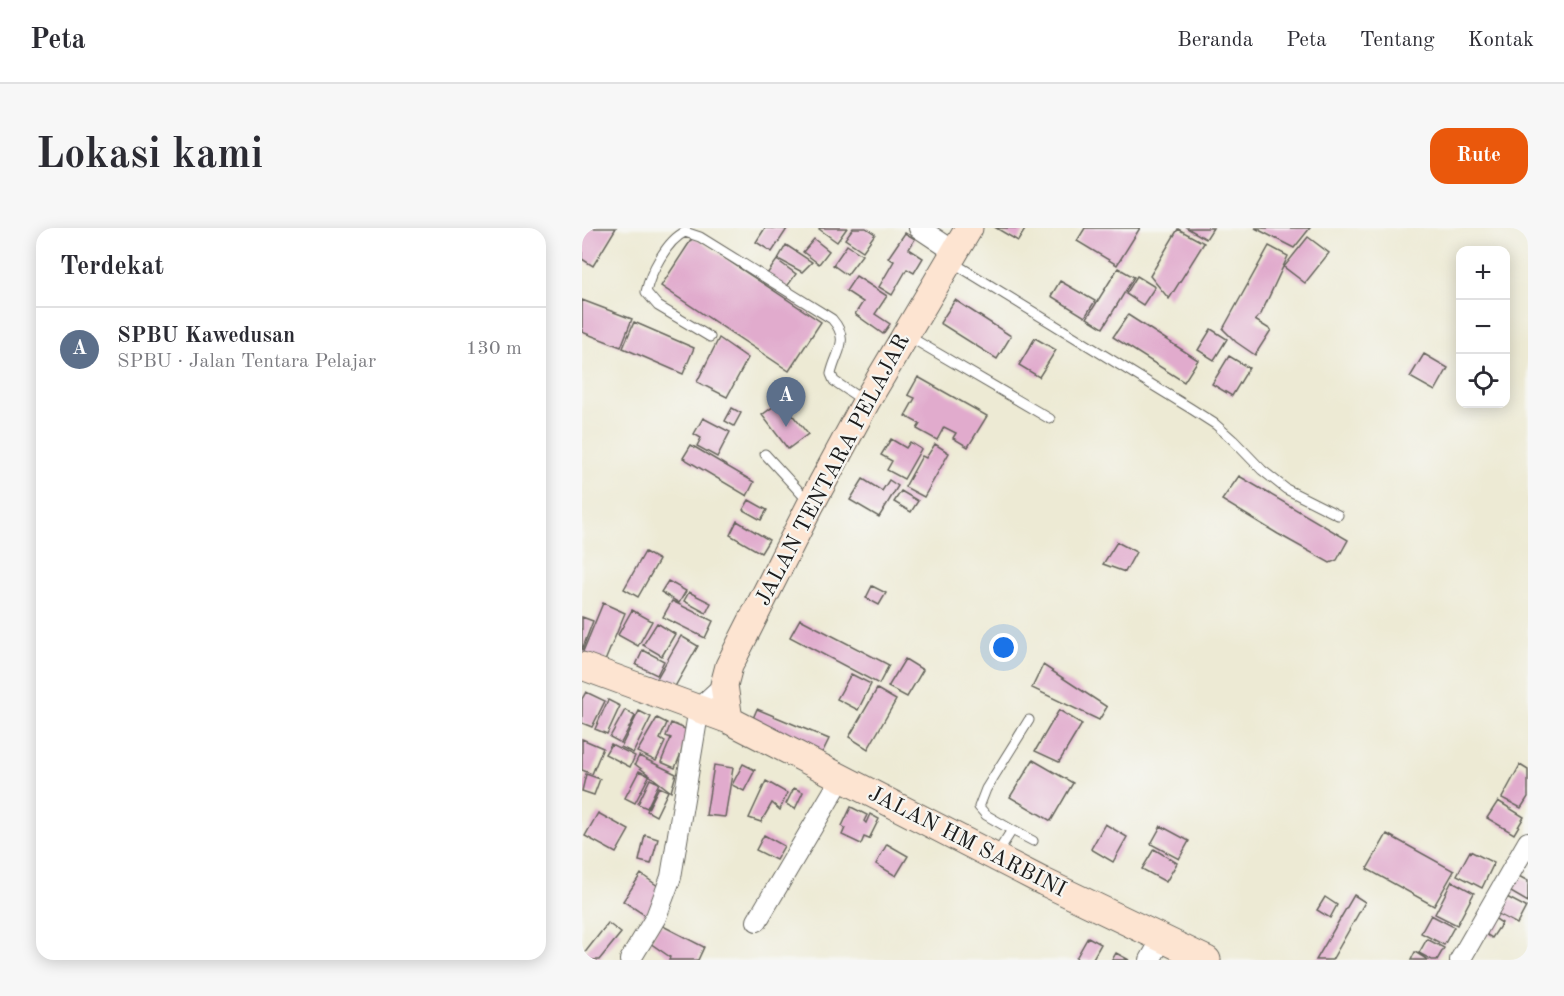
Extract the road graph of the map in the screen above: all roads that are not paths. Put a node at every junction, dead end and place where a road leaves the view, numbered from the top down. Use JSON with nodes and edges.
{"nodes":[{"id":1,"x":919,"y":228,"type":"edge"},
{"id":2,"x":969,"y":228,"type":"edge"},
{"id":3,"x":952,"y":257,"type":"junction"},
{"id":4,"x":906,"y":335,"type":"junction"},
{"id":5,"x":710,"y":337,"type":"dead end"},
{"id":6,"x":866,"y":402,"type":"junction"},
{"id":7,"x":1050,"y":419,"type":"dead end"},
{"id":8,"x":765,"y":454,"type":"dead end"},
{"id":9,"x":811,"y":504,"type":"junction"},
{"id":10,"x":1338,"y":515,"type":"dead end"},
{"id":11,"x":582,"y":666,"type":"edge"},
{"id":12,"x":724,"y":685,"type":"junction"},
{"id":13,"x":699,"y":708,"type":"junction"},
{"id":14,"x":729,"y":720,"type":"junction"},
{"id":15,"x":1029,"y":720,"type":"dead end"},
{"id":16,"x":842,"y":777,"type":"junction"},
{"id":17,"x":1012,"y":830,"type":"junction"},
{"id":18,"x":1033,"y":841,"type":"dead end"},
{"id":19,"x":1528,"y":842,"type":"edge"},
{"id":20,"x":995,"y":858,"type":"junction"},
{"id":21,"x":757,"y":921,"type":"dead end"},
{"id":22,"x":1156,"y":949,"type":"edge"},
{"id":23,"x":630,"y":960,"type":"edge"},
{"id":24,"x":1207,"y":960,"type":"edge"},
{"id":25,"x":1460,"y":960,"type":"edge"}],
"edges":[{"from":1,"to":3,"type":"street"},
{"from":2,"to":3,"type":"main road","name":"JALAN TENTARA PELAJAR"},
{"from":3,"to":4,"type":"main road","name":"JALAN TENTARA PELAJAR"},
{"from":3,"to":10,"type":"lane"},
{"from":4,"to":6,"type":"main road","name":"JALAN TENTARA PELAJAR"},
{"from":4,"to":7,"type":"lane"},
{"from":5,"to":6,"type":"lane"},
{"from":6,"to":9,"type":"main road","name":"JALAN TENTARA PELAJAR"},
{"from":8,"to":9,"type":"lane"},
{"from":9,"to":12,"type":"main road","name":"JALAN TENTARA PELAJAR"},
{"from":11,"to":13,"type":"main road","name":"JALAN HM SARBINI"},
{"from":12,"to":13,"type":"street"},
{"from":12,"to":14,"type":"main road","name":"JALAN TENTARA PELAJAR"},
{"from":13,"to":14,"type":"main road","name":"JALAN HM SARBINI"},
{"from":13,"to":23,"type":"street"},
{"from":14,"to":16,"type":"main road","name":"JALAN HM SARBINI"},
{"from":15,"to":17,"type":"lane"},
{"from":16,"to":20,"type":"main road","name":"JALAN HM SARBINI"},
{"from":16,"to":21,"type":"street"},
{"from":17,"to":18,"type":"lane"},
{"from":17,"to":20,"type":"lane"},
{"from":19,"to":25,"type":"street"},
{"from":20,"to":22,"type":"main road","name":"JALAN HM SARBINI"},
{"from":22,"to":24,"type":"main road","name":"JALAN HM SARBINI"}]}
